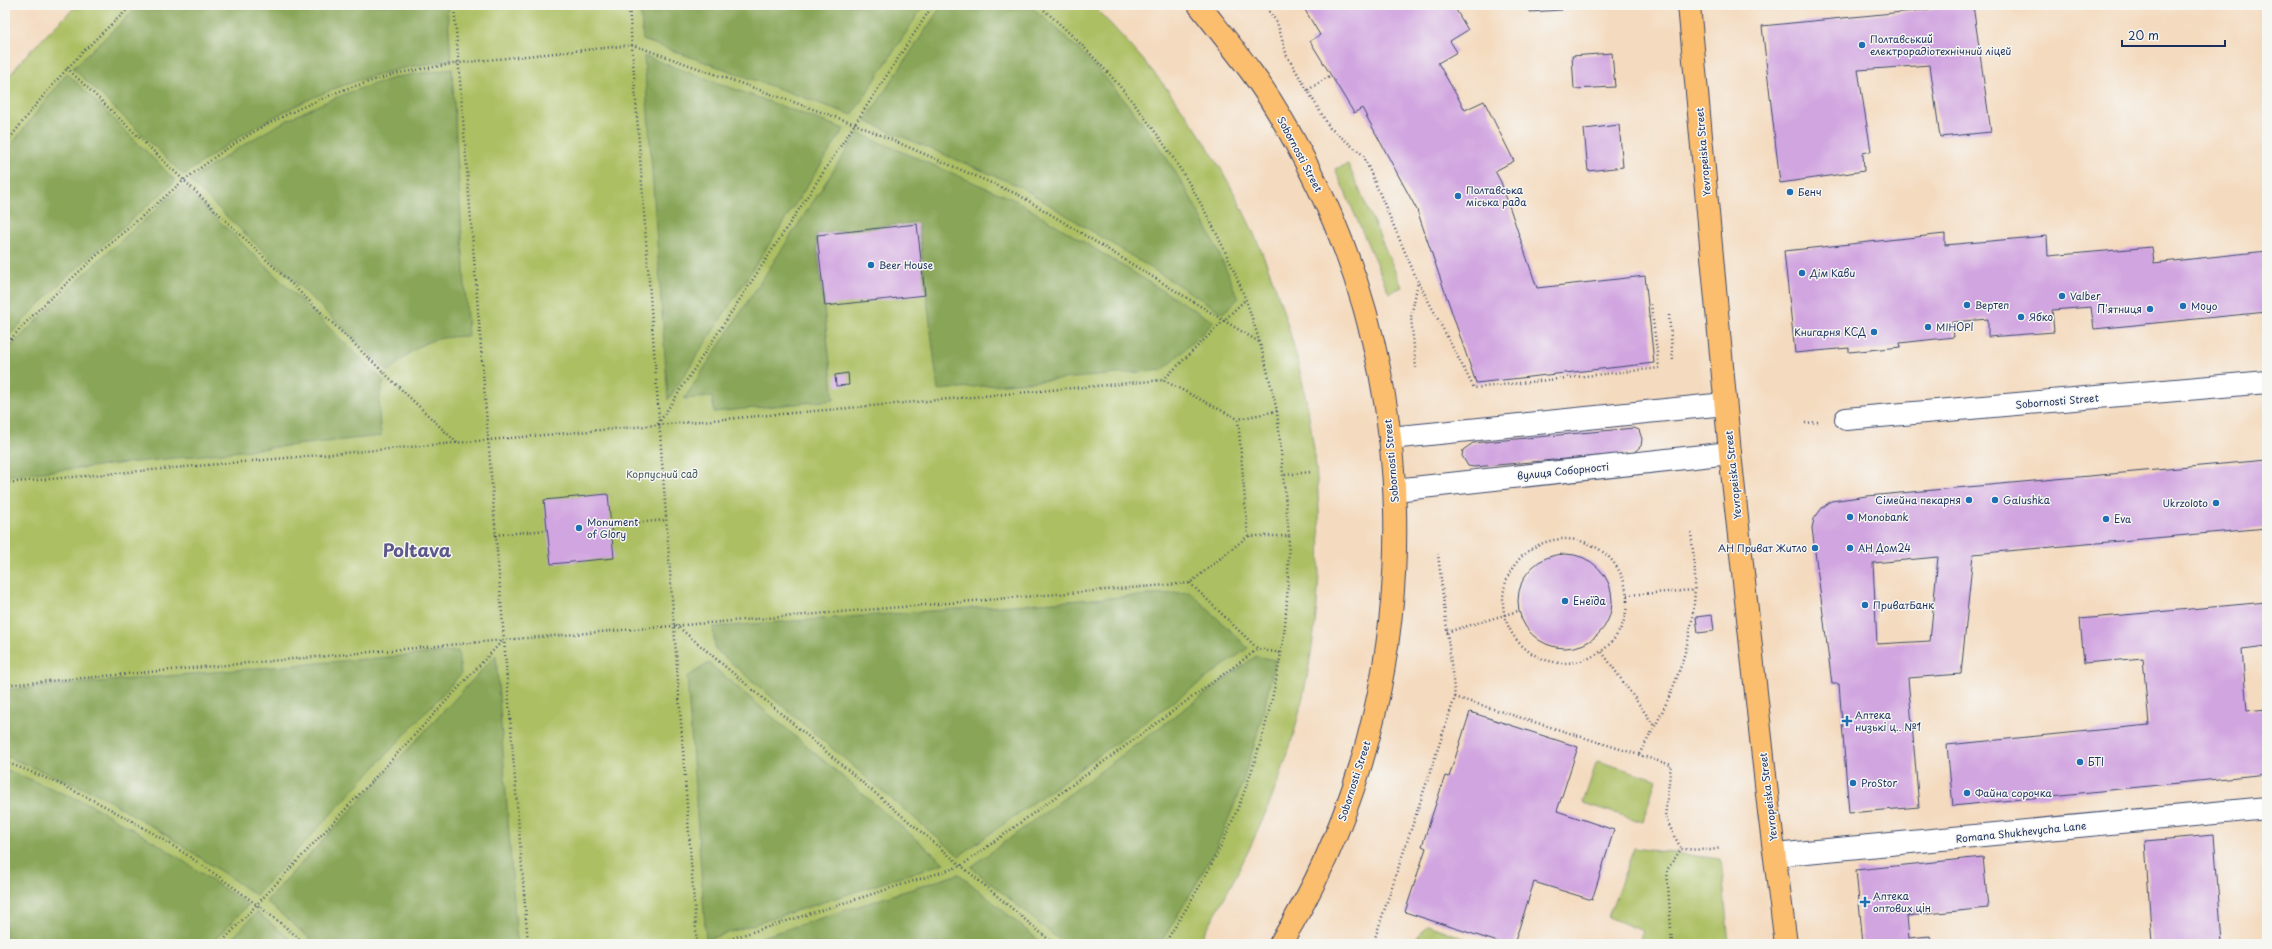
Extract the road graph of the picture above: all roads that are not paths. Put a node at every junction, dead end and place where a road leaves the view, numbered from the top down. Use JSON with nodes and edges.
{"nodes":[{"id":1,"x":1199,"y":5,"type":"edge"},
{"id":2,"x":1689,"y":5,"type":"edge"},
{"id":3,"x":2267,"y":382,"type":"edge"},
{"id":4,"x":1725,"y":404,"type":"junction"},
{"id":5,"x":1846,"y":419,"type":"dead end"},
{"id":6,"x":1390,"y":438,"type":"junction"},
{"id":7,"x":1730,"y":453,"type":"junction"},
{"id":8,"x":1395,"y":490,"type":"junction"},
{"id":9,"x":2267,"y":808,"type":"edge"},
{"id":10,"x":1775,"y":855,"type":"junction"},
{"id":11,"x":1280,"y":944,"type":"edge"},
{"id":12,"x":1786,"y":944,"type":"edge"}],
"edges":[{"from":1,"to":6,"type":"main road","name":"Sobornosti Street"},
{"from":2,"to":4,"type":"main road","name":"Yevropeiska Street"},
{"from":3,"to":5,"type":"street","name":"Sobornosti Street"},
{"from":4,"to":6,"type":"street"},
{"from":4,"to":7,"type":"main road","name":"Yevropeiska Street"},
{"from":6,"to":8,"type":"main road","name":"Sobornosti Street"},
{"from":7,"to":8,"type":"street","name":"вулиця Соборності"},
{"from":7,"to":10,"type":"main road","name":"Yevropeiska Street"},
{"from":8,"to":11,"type":"main road","name":"Sobornosti Street"},
{"from":9,"to":10,"type":"street","name":"Romana Shukhevycha Lane"},
{"from":10,"to":12,"type":"main road","name":"Yevropeiska Street"}]}
